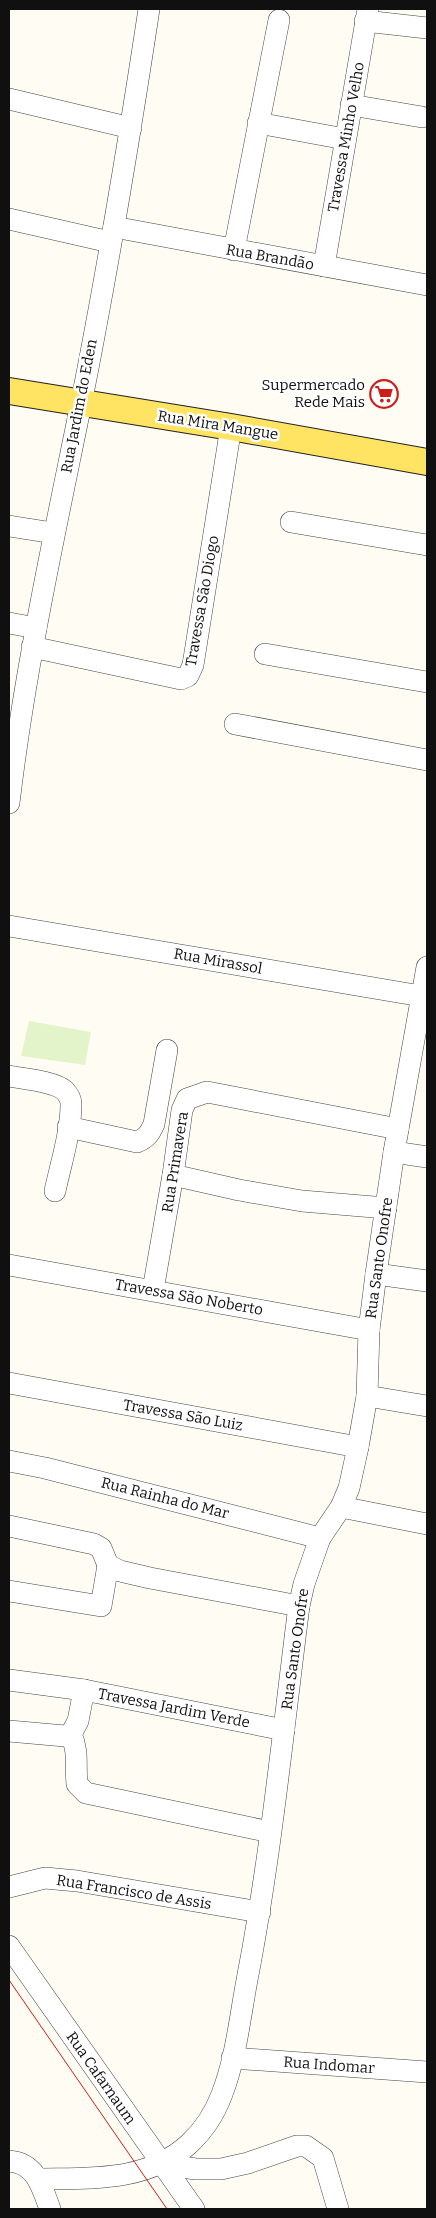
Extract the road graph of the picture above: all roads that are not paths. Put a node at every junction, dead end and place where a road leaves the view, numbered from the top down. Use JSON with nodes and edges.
{"nodes":[{"id":1,"x":149,"y":9,"type":"edge"},
{"id":2,"x":367,"y":15,"type":"edge"},
{"id":3,"x":279,"y":20,"type":"dead end"},
{"id":4,"x":427,"y":28,"type":"edge"},
{"id":5,"x":9,"y":99,"type":"edge"},
{"id":6,"x":351,"y":105,"type":"junction"},
{"id":7,"x":422,"y":117,"type":"dead end"},
{"id":8,"x":258,"y":124,"type":"junction"},
{"id":9,"x":131,"y":128,"type":"junction"},
{"id":10,"x":345,"y":139,"type":"junction"},
{"id":11,"x":9,"y":219,"type":"edge"},
{"id":12,"x":112,"y":235,"type":"junction"},
{"id":13,"x":234,"y":250,"type":"junction"},
{"id":14,"x":324,"y":266,"type":"junction"},
{"id":15,"x":427,"y":285,"type":"edge"},
{"id":16,"x":9,"y":391,"type":"edge"},
{"id":17,"x":81,"y":403,"type":"junction"},
{"id":18,"x":231,"y":427,"type":"junction"},
{"id":19,"x":427,"y":462,"type":"edge"},
{"id":20,"x":291,"y":522,"type":"dead end"},
{"id":21,"x":9,"y":526,"type":"edge"},
{"id":22,"x":53,"y":533,"type":"junction"},
{"id":23,"x":427,"y":544,"type":"edge"},
{"id":24,"x":9,"y":623,"type":"edge"},
{"id":25,"x":34,"y":638,"type":"junction"},
{"id":26,"x":264,"y":654,"type":"dead end"},
{"id":27,"x":427,"y":682,"type":"edge"},
{"id":28,"x":14,"y":720,"type":"edge"},
{"id":29,"x":236,"y":724,"type":"dead end"},
{"id":30,"x":427,"y":760,"type":"edge"},
{"id":31,"x":9,"y":803,"type":"edge"},
{"id":32,"x":9,"y":926,"type":"edge"},
{"id":33,"x":427,"y":967,"type":"edge"},
{"id":34,"x":425,"y":996,"type":"edge"},
{"id":35,"x":168,"y":1050,"type":"dead end"},
{"id":36,"x":9,"y":1076,"type":"edge"},
{"id":37,"x":68,"y":1127,"type":"junction"},
{"id":38,"x":398,"y":1129,"type":"junction"},
{"id":39,"x":394,"y":1152,"type":"junction"},
{"id":40,"x":427,"y":1157,"type":"edge"},
{"id":41,"x":173,"y":1175,"type":"junction"},
{"id":42,"x":55,"y":1191,"type":"dead end"},
{"id":43,"x":386,"y":1208,"type":"junction"},
{"id":44,"x":9,"y":1265,"type":"edge"},
{"id":45,"x":376,"y":1274,"type":"junction"},
{"id":46,"x":427,"y":1281,"type":"edge"},
{"id":47,"x":153,"y":1290,"type":"junction"},
{"id":48,"x":369,"y":1330,"type":"junction"},
{"id":49,"x":9,"y":1383,"type":"edge"},
{"id":50,"x":367,"y":1396,"type":"junction"},
{"id":51,"x":427,"y":1406,"type":"edge"},
{"id":52,"x":358,"y":1447,"type":"junction"},
{"id":53,"x":9,"y":1461,"type":"edge"},
{"id":54,"x":342,"y":1507,"type":"junction"},
{"id":55,"x":427,"y":1524,"type":"edge"},
{"id":56,"x":9,"y":1526,"type":"edge"},
{"id":57,"x":320,"y":1538,"type":"junction"},
{"id":58,"x":108,"y":1565,"type":"junction"},
{"id":59,"x":9,"y":1591,"type":"edge"},
{"id":60,"x":299,"y":1606,"type":"junction"},
{"id":61,"x":9,"y":1680,"type":"edge"},
{"id":62,"x":84,"y":1690,"type":"junction"},
{"id":63,"x":284,"y":1730,"type":"junction"},
{"id":64,"x":9,"y":1731,"type":"edge"},
{"id":65,"x":71,"y":1734,"type":"junction"},
{"id":66,"x":270,"y":1832,"type":"junction"},
{"id":67,"x":9,"y":1888,"type":"edge"},
{"id":68,"x":260,"y":1912,"type":"junction"},
{"id":69,"x":9,"y":1946,"type":"edge"},
{"id":70,"x":232,"y":2058,"type":"junction"},
{"id":71,"x":427,"y":2072,"type":"edge"},
{"id":72,"x":9,"y":2161,"type":"edge"},
{"id":73,"x":162,"y":2164,"type":"junction"},
{"id":74,"x":39,"y":2179,"type":"junction"},
{"id":75,"x":50,"y":2209,"type":"edge"},
{"id":76,"x":194,"y":2209,"type":"edge"},
{"id":77,"x":338,"y":2209,"type":"edge"}],
"edges":[{"from":1,"to":9,"type":"street","name":"Rua Jardim do Eden"},
{"from":2,"to":4,"type":"street"},
{"from":2,"to":6,"type":"street","name":"Travessa Minho Velho"},
{"from":3,"to":8,"type":"street"},
{"from":5,"to":9,"type":"street"},
{"from":6,"to":7,"type":"street"},
{"from":6,"to":10,"type":"street","name":"Travessa Minho Velho"},
{"from":8,"to":10,"type":"street"},
{"from":8,"to":13,"type":"street"},
{"from":9,"to":12,"type":"street","name":"Rua Jardim do Eden"},
{"from":10,"to":14,"type":"street","name":"Travessa Minho Velho"},
{"from":11,"to":12,"type":"street","name":"Rua Brandão"},
{"from":12,"to":13,"type":"street","name":"Rua Brandão"},
{"from":12,"to":17,"type":"street","name":"Rua Jardim do Eden"},
{"from":13,"to":14,"type":"street","name":"Rua Brandão"},
{"from":14,"to":15,"type":"street","name":"Rua Brandão"},
{"from":16,"to":17,"type":"main road","name":"Rua Mira Mangue"},
{"from":17,"to":18,"type":"main road","name":"Rua Mira Mangue"},
{"from":17,"to":22,"type":"street","name":"Rua Jardim do Eden"},
{"from":18,"to":19,"type":"main road","name":"Rua Mira Mangue"},
{"from":18,"to":25,"type":"street","name":"Travessa São Diogo"},
{"from":20,"to":23,"type":"street"},
{"from":21,"to":22,"type":"street"},
{"from":22,"to":25,"type":"street","name":"Rua Jardim do Eden"},
{"from":24,"to":25,"type":"street"},
{"from":25,"to":28,"type":"street","name":"Rua Jardim do Eden"},
{"from":26,"to":27,"type":"street"},
{"from":28,"to":31,"type":"street","name":"Rua Jardim do Eden"},
{"from":29,"to":30,"type":"street"},
{"from":32,"to":34,"type":"street","name":"Rua Mirassol"},
{"from":33,"to":34,"type":"street","name":"Rua Santo Onofre"},
{"from":34,"to":38,"type":"street","name":"Rua Santo Onofre"},
{"from":35,"to":37,"type":"street"},
{"from":36,"to":37,"type":"street"},
{"from":37,"to":42,"type":"street"},
{"from":38,"to":39,"type":"street","name":"Rua Santo Onofre"},
{"from":38,"to":41,"type":"street","name":"Rua Primavera"},
{"from":39,"to":40,"type":"street"},
{"from":39,"to":43,"type":"street","name":"Rua Santo Onofre"},
{"from":41,"to":43,"type":"street"},
{"from":41,"to":47,"type":"street","name":"Rua Primavera"},
{"from":43,"to":45,"type":"street","name":"Rua Santo Onofre"},
{"from":44,"to":47,"type":"street","name":"Travessa São Noberto"},
{"from":45,"to":46,"type":"street"},
{"from":45,"to":48,"type":"street","name":"Rua Santo Onofre"},
{"from":47,"to":48,"type":"street","name":"Travessa São Noberto"},
{"from":48,"to":50,"type":"street","name":"Rua Santo Onofre"},
{"from":49,"to":52,"type":"street","name":"Travessa São Luiz"},
{"from":50,"to":51,"type":"street"},
{"from":50,"to":52,"type":"street","name":"Rua Santo Onofre"},
{"from":52,"to":54,"type":"street","name":"Rua Santo Onofre"},
{"from":53,"to":57,"type":"street","name":"Rua Rainha do Mar"},
{"from":54,"to":55,"type":"street"},
{"from":54,"to":57,"type":"street","name":"Rua Santo Onofre"},
{"from":56,"to":58,"type":"street"},
{"from":57,"to":60,"type":"street","name":"Rua Santo Onofre"},
{"from":58,"to":59,"type":"street"},
{"from":58,"to":60,"type":"street"},
{"from":60,"to":63,"type":"street","name":"Rua Santo Onofre"},
{"from":61,"to":62,"type":"street"},
{"from":62,"to":63,"type":"street","name":"Travessa Jardim Verde"},
{"from":62,"to":65,"type":"street","name":"Travessa Jardim Verde"},
{"from":63,"to":66,"type":"street","name":"Rua Santo Onofre"},
{"from":64,"to":65,"type":"street"},
{"from":65,"to":66,"type":"street"},
{"from":66,"to":68,"type":"street","name":"Rua Santo Onofre"},
{"from":67,"to":68,"type":"street","name":"Rua Francisco de Assis"},
{"from":68,"to":70,"type":"street","name":"Rua Santo Onofre"},
{"from":69,"to":73,"type":"street","name":"Rua Cafarnaum"},
{"from":70,"to":71,"type":"street","name":"Rua Indomar"},
{"from":70,"to":73,"type":"street","name":"Rua Santo Onofre"},
{"from":72,"to":74,"type":"street"},
{"from":73,"to":74,"type":"street","name":"Rua Santo Onofre"},
{"from":73,"to":76,"type":"street","name":"Rua Cafarnaum"},
{"from":73,"to":77,"type":"street"},
{"from":74,"to":75,"type":"street"}]}
